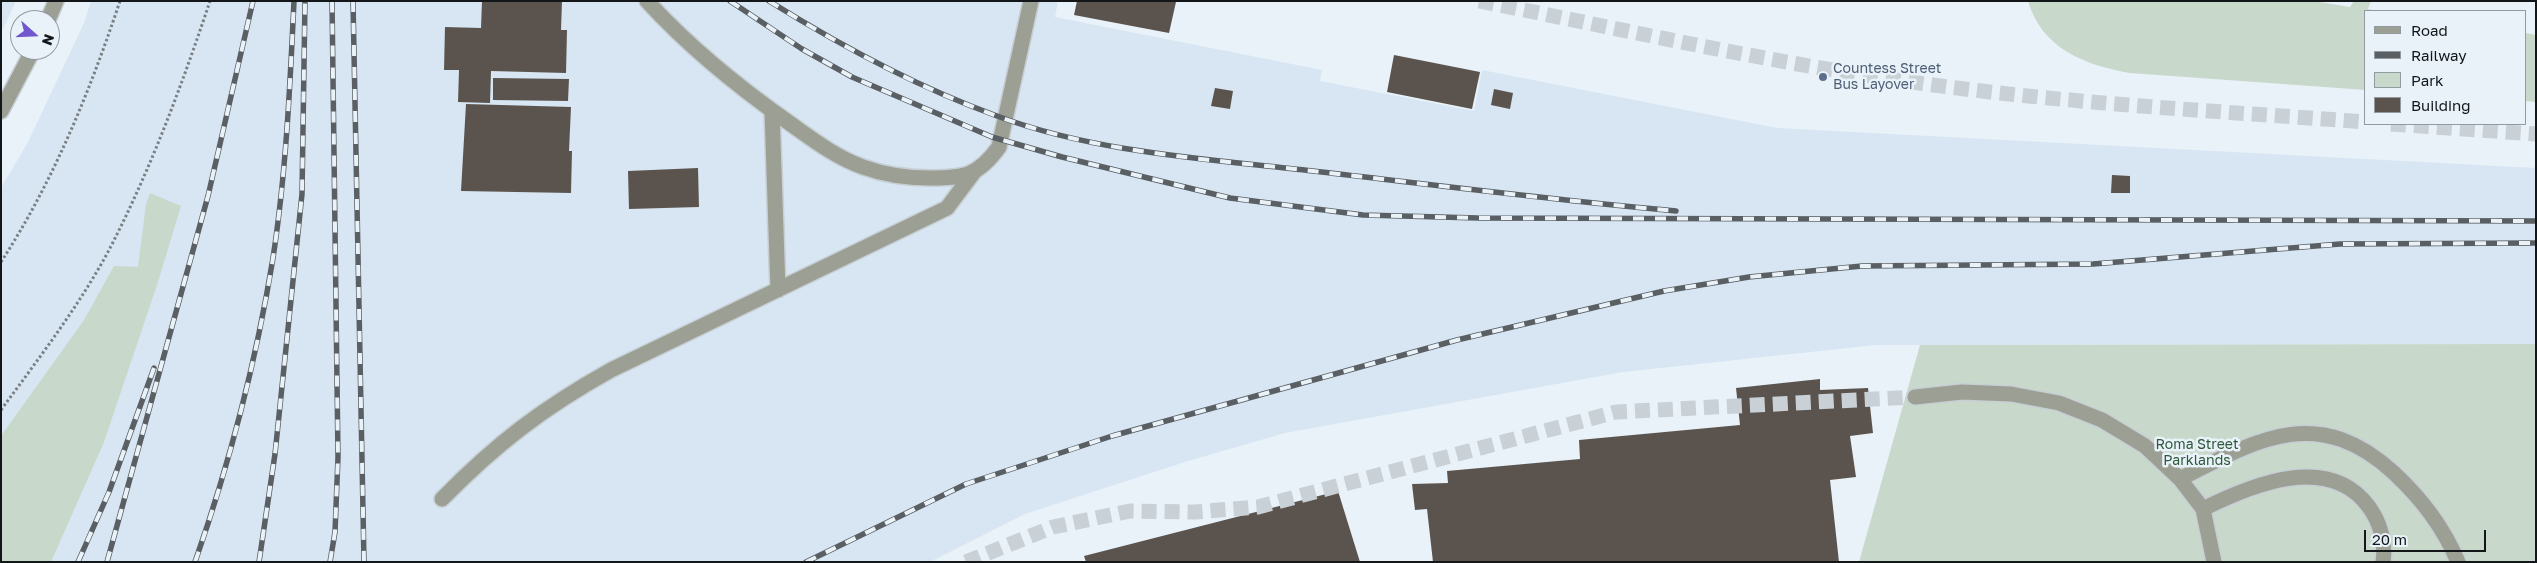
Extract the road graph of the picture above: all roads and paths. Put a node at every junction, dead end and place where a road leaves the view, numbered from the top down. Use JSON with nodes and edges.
{"nodes":[{"id":1,"x":120,"y":1,"type":"edge"},
{"id":2,"x":210,"y":1,"type":"edge"},
{"id":3,"x":647,"y":1,"type":"edge"},
{"id":4,"x":1031,"y":1,"type":"edge"},
{"id":5,"x":29,"y":60,"type":"edge"},
{"id":6,"x":1,"y":111,"type":"edge"},
{"id":7,"x":772,"y":111,"type":"junction"},
{"id":8,"x":974,"y":172,"type":"junction"},
{"id":9,"x":1,"y":262,"type":"edge"},
{"id":10,"x":778,"y":290,"type":"junction"},
{"id":11,"x":1915,"y":396,"type":"tunnel mouth"},
{"id":12,"x":1,"y":410,"type":"edge"},
{"id":13,"x":2180,"y":479,"type":"junction"},
{"id":14,"x":442,"y":499,"type":"dead end"},
{"id":15,"x":2203,"y":509,"type":"junction"},
{"id":16,"x":2214,"y":562,"type":"edge"},
{"id":17,"x":2384,"y":562,"type":"edge"},
{"id":18,"x":2458,"y":562,"type":"edge"}],
"edges":[{"from":1,"to":9,"type":"path"},
{"from":2,"to":12,"type":"path"},
{"from":3,"to":7,"type":"street"},
{"from":4,"to":8,"type":"street"},
{"from":5,"to":6,"type":"street"},
{"from":7,"to":8,"type":"street"},
{"from":7,"to":10,"type":"street"},
{"from":8,"to":10,"type":"street"},
{"from":10,"to":14,"type":"street"},
{"from":11,"to":13,"type":"street"},
{"from":13,"to":15,"type":"street"},
{"from":13,"to":18,"type":"street"},
{"from":15,"to":16,"type":"street"},
{"from":15,"to":17,"type":"street"}]}
